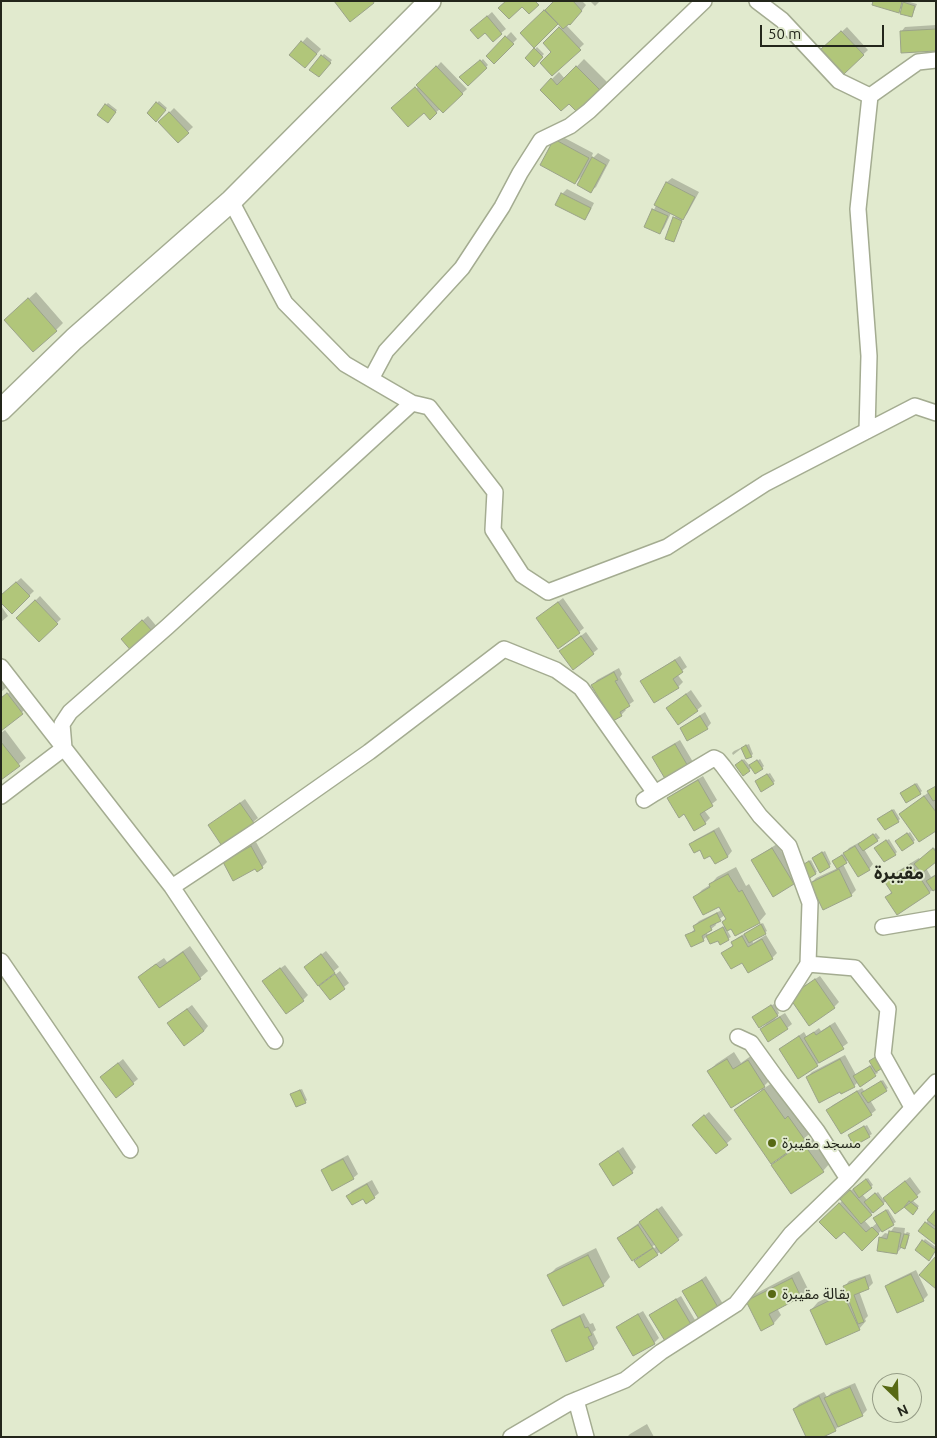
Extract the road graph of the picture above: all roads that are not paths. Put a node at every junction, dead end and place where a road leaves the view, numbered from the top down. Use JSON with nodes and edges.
{"nodes":[{"id":1,"x":430,"y":1,"type":"edge"},
{"id":2,"x":704,"y":1,"type":"edge"},
{"id":3,"x":757,"y":1,"type":"edge"},
{"id":4,"x":936,"y":60,"type":"edge"},
{"id":5,"x":870,"y":96,"type":"junction"},
{"id":6,"x":231,"y":201,"type":"junction"},
{"id":7,"x":371,"y":379,"type":"junction"},
{"id":8,"x":412,"y":403,"type":"junction"},
{"id":9,"x":1,"y":410,"type":"edge"},
{"id":10,"x":936,"y":413,"type":"edge"},
{"id":11,"x":867,"y":431,"type":"junction"},
{"id":12,"x":1,"y":667,"type":"edge"},
{"id":13,"x":64,"y":748,"type":"junction"},
{"id":14,"x":1,"y":796,"type":"edge"},
{"id":15,"x":172,"y":887,"type":"junction"},
{"id":16,"x":936,"y":918,"type":"edge"},
{"id":17,"x":883,"y":927,"type":"dead end"},
{"id":18,"x":1,"y":961,"type":"edge"},
{"id":19,"x":808,"y":964,"type":"junction"},
{"id":20,"x":783,"y":1003,"type":"dead end"},
{"id":21,"x":738,"y":1037,"type":"dead end"},
{"id":22,"x":275,"y":1041,"type":"dead end"},
{"id":23,"x":936,"y":1082,"type":"edge"},
{"id":24,"x":912,"y":1107,"type":"junction"},
{"id":25,"x":130,"y":1150,"type":"dead end"},
{"id":26,"x":848,"y":1179,"type":"junction"},
{"id":27,"x":576,"y":1400,"type":"junction"},
{"id":28,"x":511,"y":1437,"type":"edge"},
{"id":29,"x":586,"y":1437,"type":"edge"}],
"edges":[{"from":1,"to":6,"type":"street"},
{"from":2,"to":7,"type":"street"},
{"from":3,"to":5,"type":"street"},
{"from":4,"to":5,"type":"street"},
{"from":5,"to":11,"type":"street"},
{"from":6,"to":7,"type":"street"},
{"from":6,"to":9,"type":"street"},
{"from":7,"to":8,"type":"street"},
{"from":8,"to":11,"type":"street"},
{"from":8,"to":13,"type":"street"},
{"from":10,"to":11,"type":"street"},
{"from":12,"to":13,"type":"street"},
{"from":13,"to":14,"type":"street"},
{"from":13,"to":15,"type":"street"},
{"from":15,"to":19,"type":"street"},
{"from":15,"to":22,"type":"street"},
{"from":16,"to":17,"type":"street"},
{"from":18,"to":25,"type":"street"},
{"from":19,"to":20,"type":"street"},
{"from":19,"to":24,"type":"street"},
{"from":21,"to":26,"type":"street"},
{"from":23,"to":24,"type":"street"},
{"from":24,"to":26,"type":"street"},
{"from":26,"to":27,"type":"street"},
{"from":27,"to":28,"type":"street"},
{"from":27,"to":29,"type":"street"}]}
